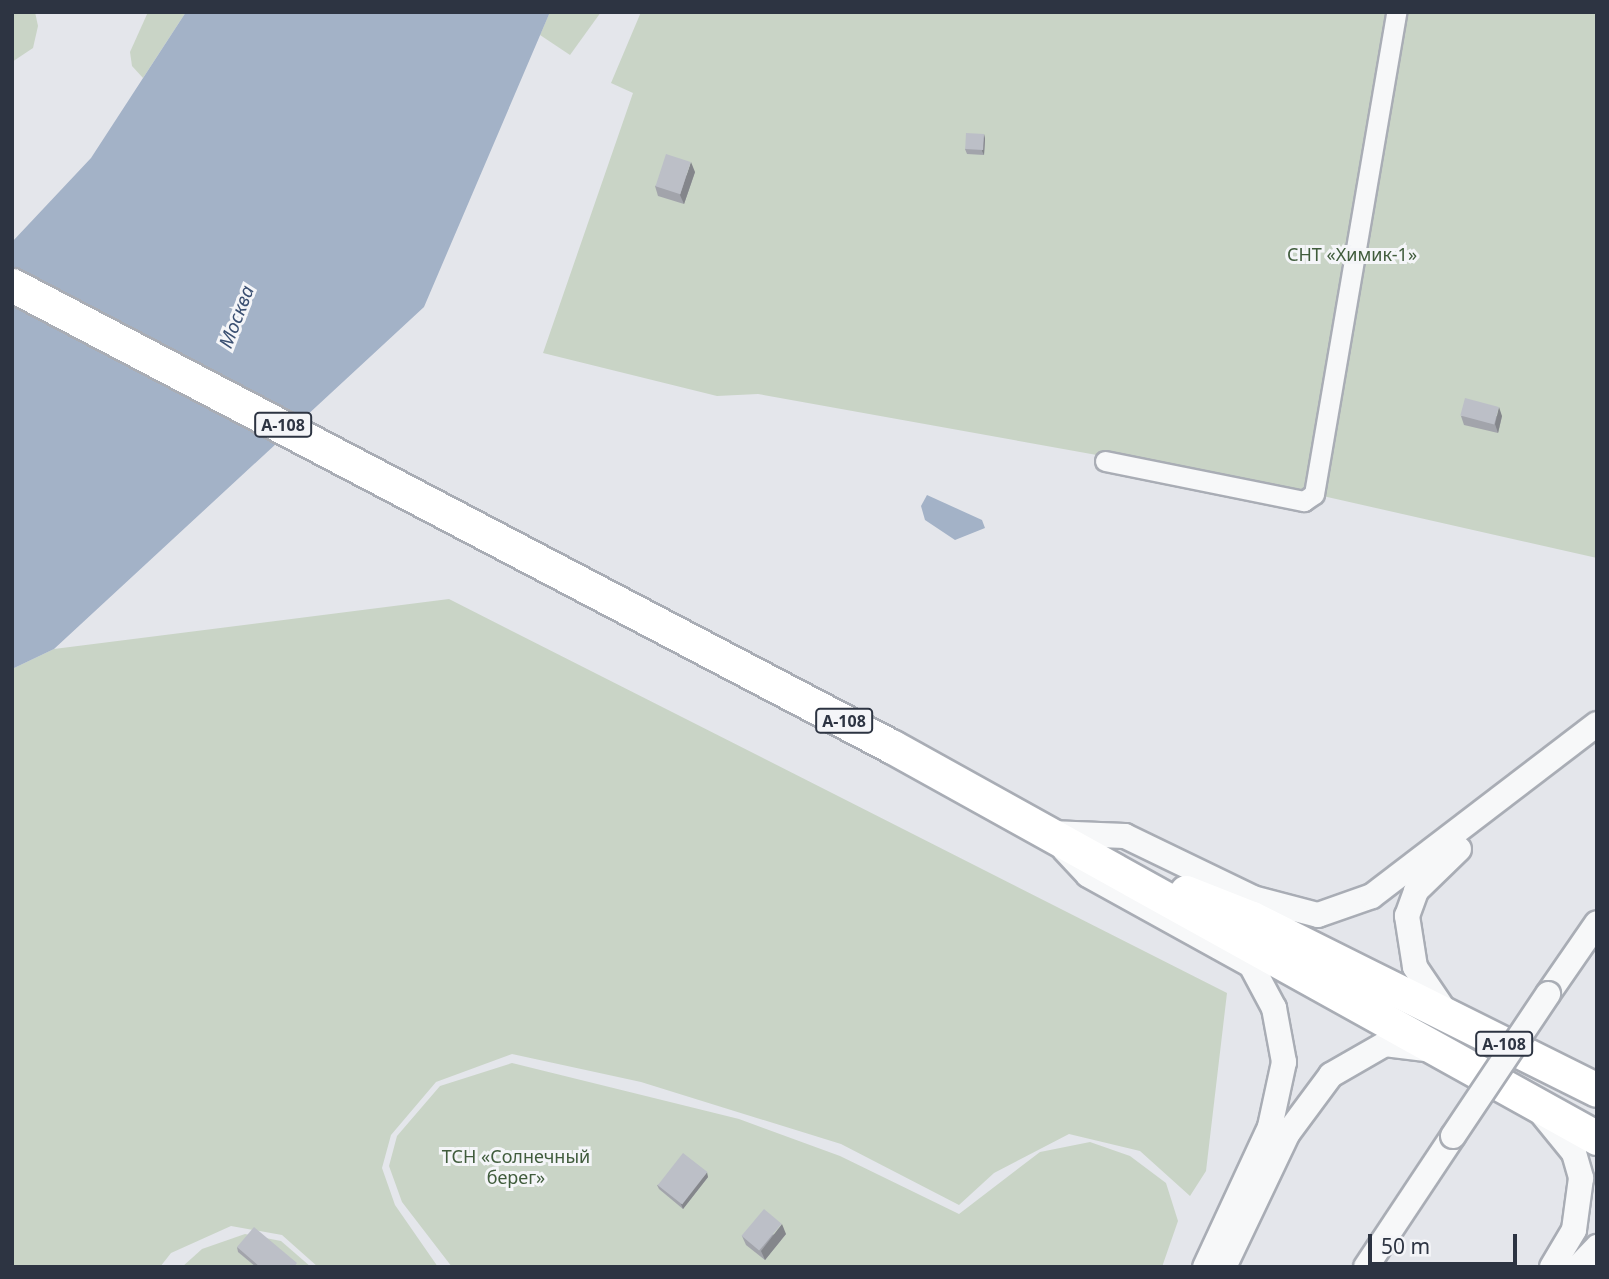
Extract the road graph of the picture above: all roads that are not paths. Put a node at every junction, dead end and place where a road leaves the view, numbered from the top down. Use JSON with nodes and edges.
{"nodes":[{"id":1,"x":1396,"y":12,"type":"edge"},
{"id":2,"x":12,"y":285,"type":"edge"},
{"id":3,"x":1105,"y":461,"type":"dead end"},
{"id":4,"x":1597,"y":724,"type":"edge"},
{"id":5,"x":1597,"y":738,"type":"edge"},
{"id":6,"x":1050,"y":833,"type":"junction"},
{"id":7,"x":1099,"y":859,"type":"junction"},
{"id":8,"x":1597,"y":923,"type":"edge"},
{"id":9,"x":1451,"y":1018,"type":"junction"},
{"id":10,"x":1450,"y":1057,"type":"junction"},
{"id":11,"x":1556,"y":1070,"type":"junction"},
{"id":12,"x":1597,"y":1082,"type":"edge"},
{"id":13,"x":1597,"y":1090,"type":"edge"},
{"id":14,"x":1530,"y":1102,"type":"junction"},
{"id":15,"x":1597,"y":1138,"type":"edge"},
{"id":16,"x":1597,"y":1247,"type":"edge"},
{"id":17,"x":1205,"y":1267,"type":"edge"},
{"id":18,"x":1224,"y":1267,"type":"edge"},
{"id":19,"x":1366,"y":1267,"type":"edge"},
{"id":20,"x":1552,"y":1267,"type":"edge"},
{"id":21,"x":1578,"y":1267,"type":"edge"}],
"edges":[{"from":1,"to":3,"type":"street"},
{"from":2,"to":6,"type":"highway","number":"А-108"},
{"from":4,"to":6,"type":"street"},
{"from":5,"to":9,"type":"street"},
{"from":6,"to":7,"type":"highway","number":"А-108"},
{"from":6,"to":17,"type":"street"},
{"from":7,"to":9,"type":"highway","number":"А-108"},
{"from":7,"to":10,"type":"highway","number":"А-108"},
{"from":8,"to":19,"type":"street","bridge":true},
{"from":9,"to":11,"type":"highway","number":"А-108"},
{"from":10,"to":14,"type":"highway","number":"А-108"},
{"from":10,"to":18,"type":"street"},
{"from":11,"to":12,"type":"street"},
{"from":11,"to":13,"type":"highway","number":"А-108"},
{"from":14,"to":15,"type":"highway","number":"А-108"},
{"from":14,"to":20,"type":"street"},
{"from":16,"to":21,"type":"street"}]}
